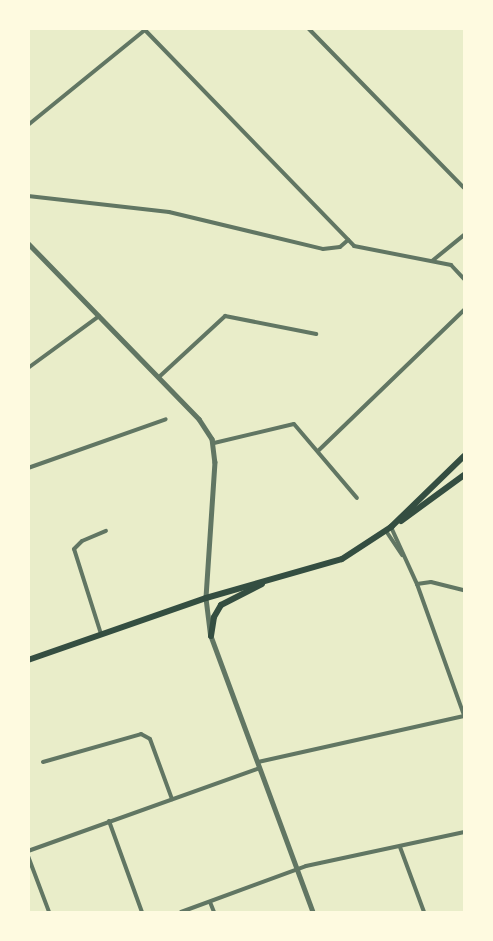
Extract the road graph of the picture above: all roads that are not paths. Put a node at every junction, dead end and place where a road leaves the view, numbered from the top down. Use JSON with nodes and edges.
{"nodes":[{"id":1,"x":308,"y":28,"type":"edge"},
{"id":2,"x":144,"y":29,"type":"edge"},
{"id":3,"x":28,"y":125,"type":"edge"},
{"id":4,"x":465,"y":188,"type":"edge"},
{"id":5,"x":28,"y":196,"type":"edge"},
{"id":6,"x":465,"y":235,"type":"edge"},
{"id":7,"x":348,"y":240,"type":"junction"},
{"id":8,"x":28,"y":243,"type":"edge"},
{"id":9,"x":431,"y":262,"type":"junction"},
{"id":10,"x":465,"y":279,"type":"edge"},
{"id":11,"x":465,"y":310,"type":"edge"},
{"id":12,"x":99,"y":316,"type":"junction"},
{"id":13,"x":316,"y":334,"type":"dead end"},
{"id":14,"x":28,"y":368,"type":"edge"},
{"id":15,"x":159,"y":377,"type":"junction"},
{"id":16,"x":166,"y":420,"type":"dead end"},
{"id":17,"x":213,"y":443,"type":"junction"},
{"id":18,"x":318,"y":451,"type":"junction"},
{"id":19,"x":465,"y":456,"type":"edge"},
{"id":20,"x":28,"y":468,"type":"edge"},
{"id":21,"x":465,"y":475,"type":"edge"},
{"id":22,"x":357,"y":498,"type":"dead end"},
{"id":23,"x":390,"y":528,"type":"junction"},
{"id":24,"x":106,"y":531,"type":"dead end"},
{"id":25,"x":264,"y":582,"type":"junction"},
{"id":26,"x":417,"y":584,"type":"junction"},
{"id":27,"x":465,"y":590,"type":"edge"},
{"id":28,"x":206,"y":598,"type":"junction"},
{"id":29,"x":101,"y":634,"type":"junction"},
{"id":30,"x":211,"y":636,"type":"junction"},
{"id":31,"x":28,"y":660,"type":"edge"},
{"id":32,"x":465,"y":716,"type":"edge"},
{"id":33,"x":43,"y":762,"type":"dead end"},
{"id":34,"x":259,"y":765,"type":"junction"},
{"id":35,"x":172,"y":799,"type":"junction"},
{"id":36,"x":110,"y":821,"type":"junction"},
{"id":37,"x":465,"y":832,"type":"edge"},
{"id":38,"x":400,"y":847,"type":"junction"},
{"id":39,"x":28,"y":851,"type":"edge"},
{"id":40,"x":28,"y":856,"type":"edge"},
{"id":41,"x":297,"y":870,"type":"junction"},
{"id":42,"x":210,"y":902,"type":"junction"},
{"id":43,"x":49,"y":912,"type":"edge"},
{"id":44,"x":142,"y":912,"type":"edge"},
{"id":45,"x":181,"y":912,"type":"edge"},
{"id":46,"x":214,"y":912,"type":"edge"},
{"id":47,"x":313,"y":912,"type":"edge"},
{"id":48,"x":424,"y":912,"type":"edge"}],
"edges":[{"from":1,"to":4,"type":"street"},
{"from":2,"to":3,"type":"street"},
{"from":2,"to":7,"type":"street"},
{"from":5,"to":7,"type":"street"},
{"from":6,"to":9,"type":"street"},
{"from":7,"to":9,"type":"street"},
{"from":8,"to":12,"type":"street"},
{"from":9,"to":10,"type":"street"},
{"from":11,"to":18,"type":"street"},
{"from":12,"to":14,"type":"street"},
{"from":12,"to":15,"type":"street"},
{"from":13,"to":15,"type":"street"},
{"from":15,"to":17,"type":"street"},
{"from":16,"to":20,"type":"street"},
{"from":17,"to":18,"type":"street"},
{"from":17,"to":28,"type":"street"},
{"from":18,"to":22,"type":"street"},
{"from":19,"to":23,"type":"main road"},
{"from":21,"to":23,"type":"main road"},
{"from":23,"to":25,"type":"main road"},
{"from":23,"to":26,"type":"street"},
{"from":24,"to":29,"type":"street"},
{"from":25,"to":28,"type":"main road"},
{"from":25,"to":30,"type":"main road"},
{"from":26,"to":27,"type":"street"},
{"from":26,"to":32,"type":"street"},
{"from":28,"to":29,"type":"main road"},
{"from":28,"to":30,"type":"street"},
{"from":29,"to":31,"type":"main road"},
{"from":30,"to":34,"type":"street"},
{"from":32,"to":34,"type":"street"},
{"from":33,"to":35,"type":"street"},
{"from":34,"to":35,"type":"street"},
{"from":34,"to":41,"type":"street"},
{"from":35,"to":36,"type":"street"},
{"from":36,"to":39,"type":"street"},
{"from":36,"to":44,"type":"street"},
{"from":37,"to":38,"type":"street"},
{"from":38,"to":41,"type":"street"},
{"from":38,"to":48,"type":"street"},
{"from":40,"to":43,"type":"street"},
{"from":41,"to":42,"type":"street"},
{"from":41,"to":47,"type":"street"},
{"from":42,"to":45,"type":"street"},
{"from":42,"to":46,"type":"street"}]}
